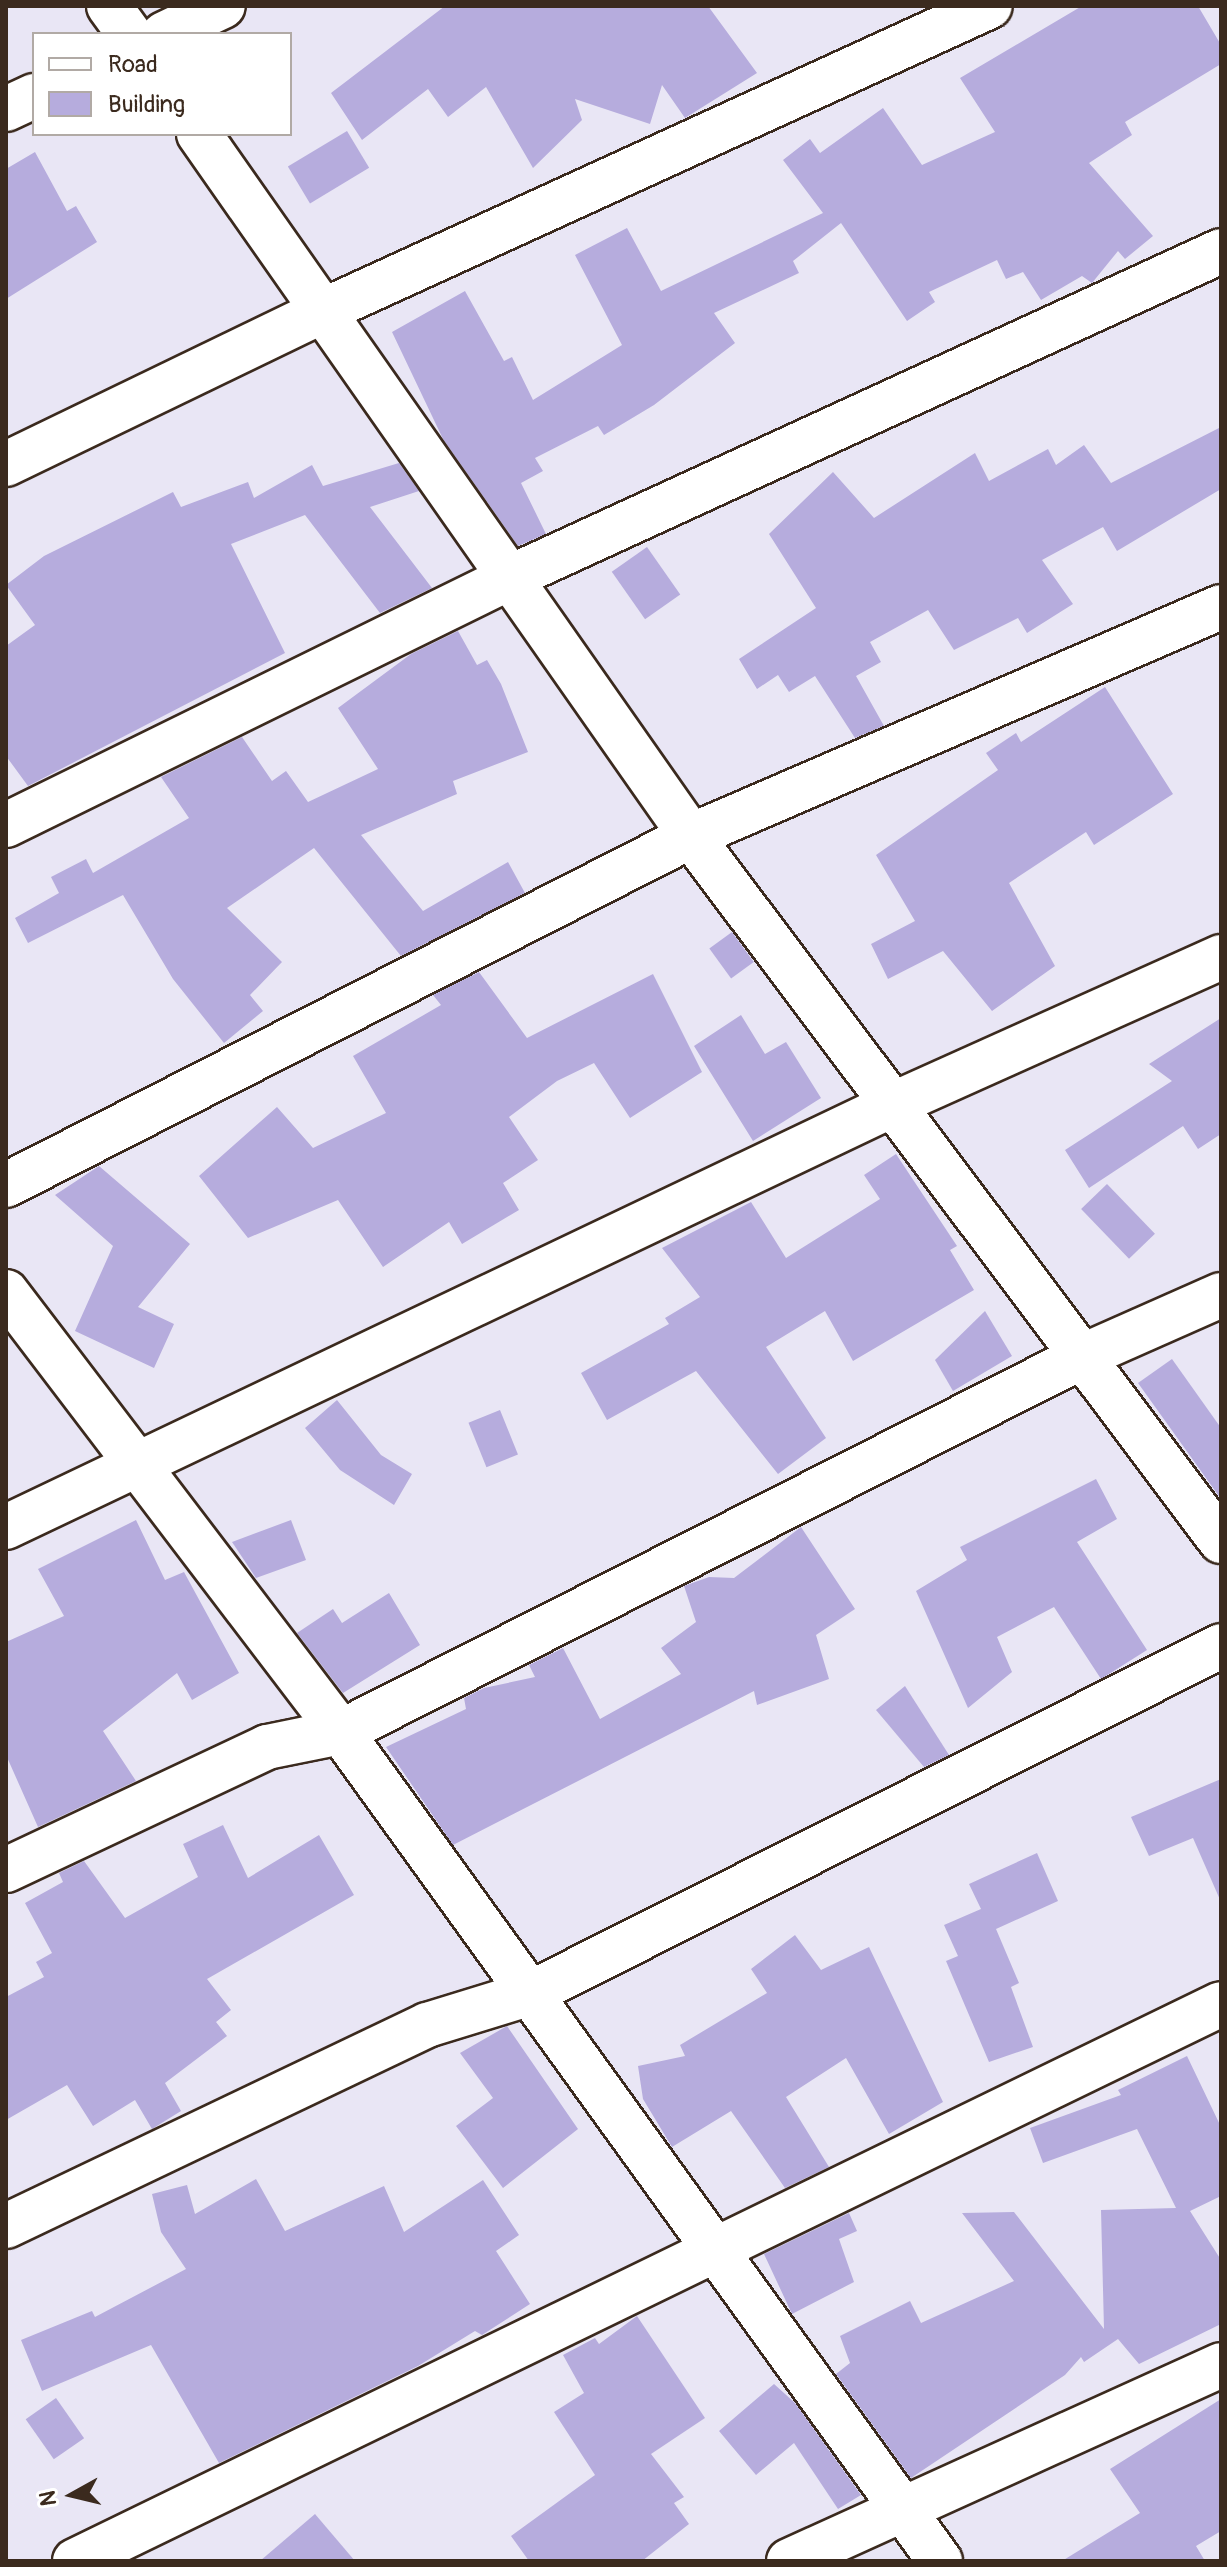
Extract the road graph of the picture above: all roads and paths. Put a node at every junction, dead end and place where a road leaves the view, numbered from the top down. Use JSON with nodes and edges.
{"nodes":[{"id":1,"x":109,"y":6,"type":"edge"},
{"id":2,"x":223,"y":6,"type":"edge"},
{"id":3,"x":990,"y":6,"type":"edge"},
{"id":4,"x":128,"y":32,"type":"edge"},
{"id":5,"x":168,"y":32,"type":"edge"},
{"id":6,"x":32,"y":97,"type":"edge"},
{"id":7,"x":6,"y":109,"type":"edge"},
{"id":8,"x":200,"y":136,"type":"edge"},
{"id":9,"x":1221,"y":251,"type":"edge"},
{"id":10,"x":323,"y":311,"type":"junction"},
{"id":11,"x":6,"y":464,"type":"edge"},
{"id":12,"x":511,"y":577,"type":"junction"},
{"id":13,"x":1221,"y":607,"type":"edge"},
{"id":14,"x":6,"y":825,"type":"edge"},
{"id":15,"x":691,"y":836,"type":"junction"},
{"id":16,"x":1221,"y":957,"type":"edge"},
{"id":17,"x":894,"y":1104,"type":"junction"},
{"id":18,"x":6,"y":1185,"type":"edge"},
{"id":19,"x":6,"y":1292,"type":"edge"},
{"id":20,"x":1221,"y":1295,"type":"edge"},
{"id":21,"x":1081,"y":1357,"type":"junction"},
{"id":22,"x":137,"y":1468,"type":"junction"},
{"id":23,"x":6,"y":1527,"type":"edge"},
{"id":24,"x":1221,"y":1541,"type":"edge"},
{"id":25,"x":1221,"y":1646,"type":"edge"},
{"id":26,"x":341,"y":1732,"type":"junction"},
{"id":27,"x":6,"y":1870,"type":"edge"},
{"id":28,"x":531,"y":1993,"type":"junction"},
{"id":29,"x":1221,"y":2004,"type":"edge"},
{"id":30,"x":6,"y":2226,"type":"edge"},
{"id":31,"x":714,"y":2248,"type":"junction"},
{"id":32,"x":1221,"y":2365,"type":"edge"},
{"id":33,"x":898,"y":2507,"type":"junction"},
{"id":34,"x":75,"y":2561,"type":"edge"},
{"id":35,"x":789,"y":2561,"type":"edge"},
{"id":36,"x":940,"y":2561,"type":"edge"}],
"edges":[{"from":1,"to":4,"type":"street"},
{"from":2,"to":5,"type":"street"},
{"from":3,"to":10,"type":"street"},
{"from":6,"to":7,"type":"street"},
{"from":8,"to":10,"type":"street"},
{"from":9,"to":12,"type":"street"},
{"from":10,"to":11,"type":"street"},
{"from":10,"to":12,"type":"street"},
{"from":12,"to":14,"type":"street"},
{"from":12,"to":15,"type":"street"},
{"from":13,"to":15,"type":"street"},
{"from":15,"to":17,"type":"street"},
{"from":15,"to":18,"type":"street"},
{"from":16,"to":17,"type":"street"},
{"from":17,"to":21,"type":"street"},
{"from":17,"to":22,"type":"street"},
{"from":19,"to":22,"type":"street"},
{"from":20,"to":21,"type":"street"},
{"from":21,"to":24,"type":"street"},
{"from":21,"to":26,"type":"street"},
{"from":22,"to":23,"type":"street"},
{"from":22,"to":26,"type":"street"},
{"from":25,"to":28,"type":"street"},
{"from":26,"to":27,"type":"street"},
{"from":26,"to":28,"type":"street"},
{"from":28,"to":30,"type":"street"},
{"from":28,"to":31,"type":"street"},
{"from":29,"to":31,"type":"street"},
{"from":31,"to":33,"type":"street"},
{"from":31,"to":34,"type":"street"},
{"from":32,"to":33,"type":"street"},
{"from":33,"to":35,"type":"street"},
{"from":33,"to":36,"type":"street"}]}
